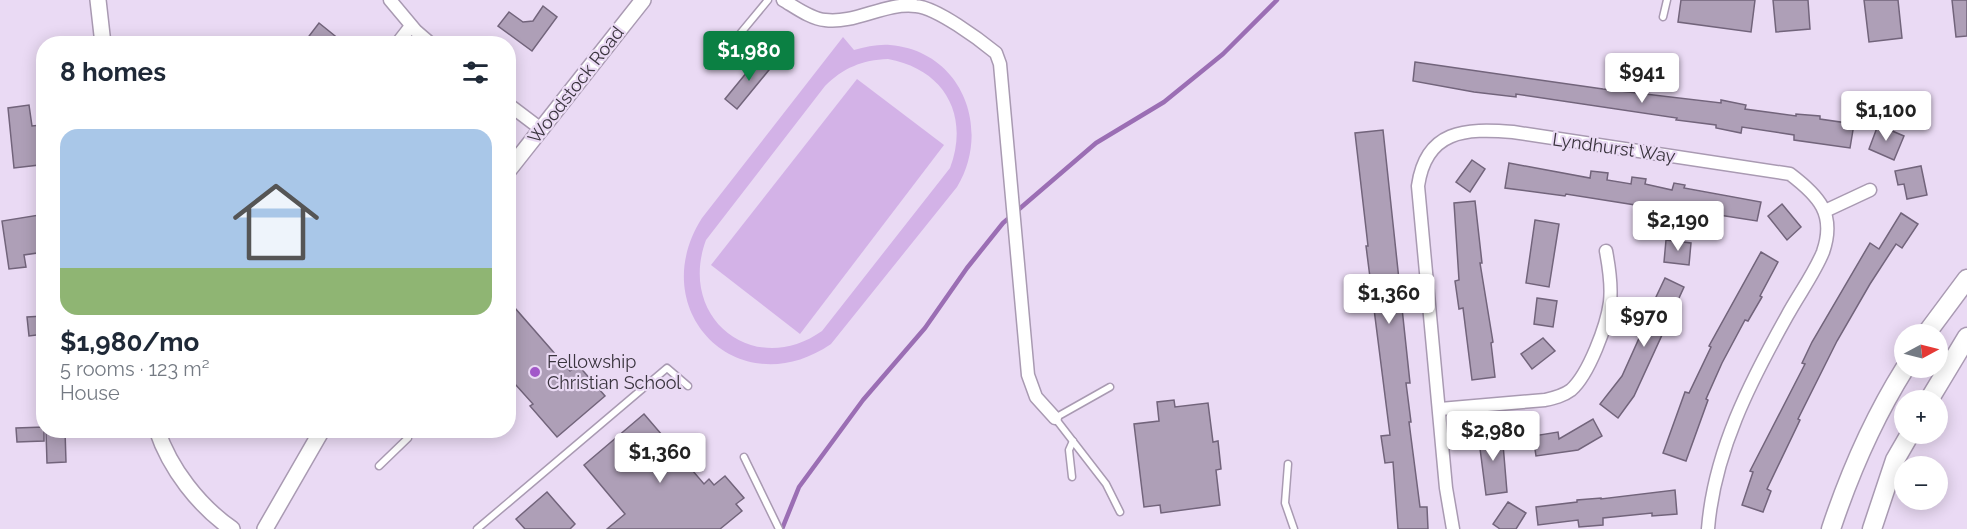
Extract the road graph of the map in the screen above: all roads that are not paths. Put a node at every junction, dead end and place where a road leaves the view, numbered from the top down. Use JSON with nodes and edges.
{"nodes":[{"id":1,"x":98,"y":0,"type":"edge"},
{"id":2,"x":390,"y":0,"type":"edge"},
{"id":3,"x":643,"y":0,"type":"edge"},
{"id":4,"x":768,"y":0,"type":"edge"},
{"id":5,"x":783,"y":0,"type":"edge"},
{"id":6,"x":1667,"y":0,"type":"edge"},
{"id":7,"x":1663,"y":17,"type":"dead end"},
{"id":8,"x":411,"y":26,"type":"junction"},
{"id":9,"x":739,"y":35,"type":"dead end"},
{"id":10,"x":102,"y":36,"type":"edge"},
{"id":11,"x":403,"y":36,"type":"edge"},
{"id":12,"x":423,"y":36,"type":"edge"},
{"id":13,"x":516,"y":110,"type":"edge"},
{"id":14,"x":541,"y":129,"type":"junction"},
{"id":15,"x":516,"y":161,"type":"edge"},
{"id":16,"x":1870,"y":190,"type":"dead end"},
{"id":17,"x":1826,"y":211,"type":"junction"},
{"id":18,"x":1606,"y":251,"type":"dead end"},
{"id":19,"x":1967,"y":279,"type":"edge"},
{"id":20,"x":1933,"y":324,"type":"edge"},
{"id":21,"x":1967,"y":337,"type":"edge"},
{"id":22,"x":1899,"y":378,"type":"edge"},
{"id":23,"x":688,"y":386,"type":"dead end"},
{"id":24,"x":1110,"y":387,"type":"dead end"},
{"id":25,"x":1935,"y":390,"type":"edge"},
{"id":26,"x":1440,"y":409,"type":"junction"},
{"id":27,"x":1055,"y":418,"type":"junction"},
{"id":28,"x":161,"y":438,"type":"edge"},
{"id":29,"x":317,"y":438,"type":"edge"},
{"id":30,"x":408,"y":438,"type":"dead end"},
{"id":31,"x":1073,"y":441,"type":"junction"},
{"id":32,"x":1904,"y":444,"type":"edge"},
{"id":33,"x":744,"y":457,"type":"dead end"},
{"id":34,"x":1288,"y":464,"type":"dead end"},
{"id":35,"x":379,"y":466,"type":"dead end"},
{"id":36,"x":1072,"y":477,"type":"dead end"},
{"id":37,"x":1120,"y":512,"type":"dead end"},
{"id":38,"x":232,"y":529,"type":"edge"},
{"id":39,"x":265,"y":529,"type":"edge"},
{"id":40,"x":477,"y":529,"type":"edge"},
{"id":41,"x":779,"y":529,"type":"edge"},
{"id":42,"x":1294,"y":529,"type":"edge"},
{"id":43,"x":1453,"y":529,"type":"edge"},
{"id":44,"x":1708,"y":529,"type":"edge"},
{"id":45,"x":1831,"y":529,"type":"edge"},
{"id":46,"x":1872,"y":529,"type":"edge"}],
"edges":[{"from":1,"to":10,"type":"street"},
{"from":2,"to":8,"type":"street"},
{"from":3,"to":14,"type":"street","name":"Woodstock Road"},
{"from":4,"to":9,"type":"lane"},
{"from":5,"to":27,"type":"street"},
{"from":6,"to":7,"type":"lane"},
{"from":8,"to":11,"type":"street"},
{"from":8,"to":12,"type":"street"},
{"from":13,"to":14,"type":"street"},
{"from":14,"to":15,"type":"street","name":"Woodstock Road"},
{"from":16,"to":17,"type":"street"},
{"from":17,"to":26,"type":"street","name":"Lyndhurst Way"},
{"from":17,"to":44,"type":"street"},
{"from":18,"to":26,"type":"street"},
{"from":19,"to":20,"type":"main road"},
{"from":21,"to":25,"type":"main road"},
{"from":22,"to":45,"type":"main road"},
{"from":23,"to":40,"type":"lane"},
{"from":24,"to":27,"type":"lane"},
{"from":26,"to":43,"type":"street","name":"Lyndhurst Way"},
{"from":27,"to":31,"type":"lane"},
{"from":28,"to":38,"type":"street"},
{"from":29,"to":39,"type":"street"},
{"from":30,"to":35,"type":"lane"},
{"from":31,"to":36,"type":"lane"},
{"from":31,"to":37,"type":"lane"},
{"from":32,"to":46,"type":"main road"},
{"from":33,"to":41,"type":"lane"},
{"from":34,"to":42,"type":"lane"}]}
